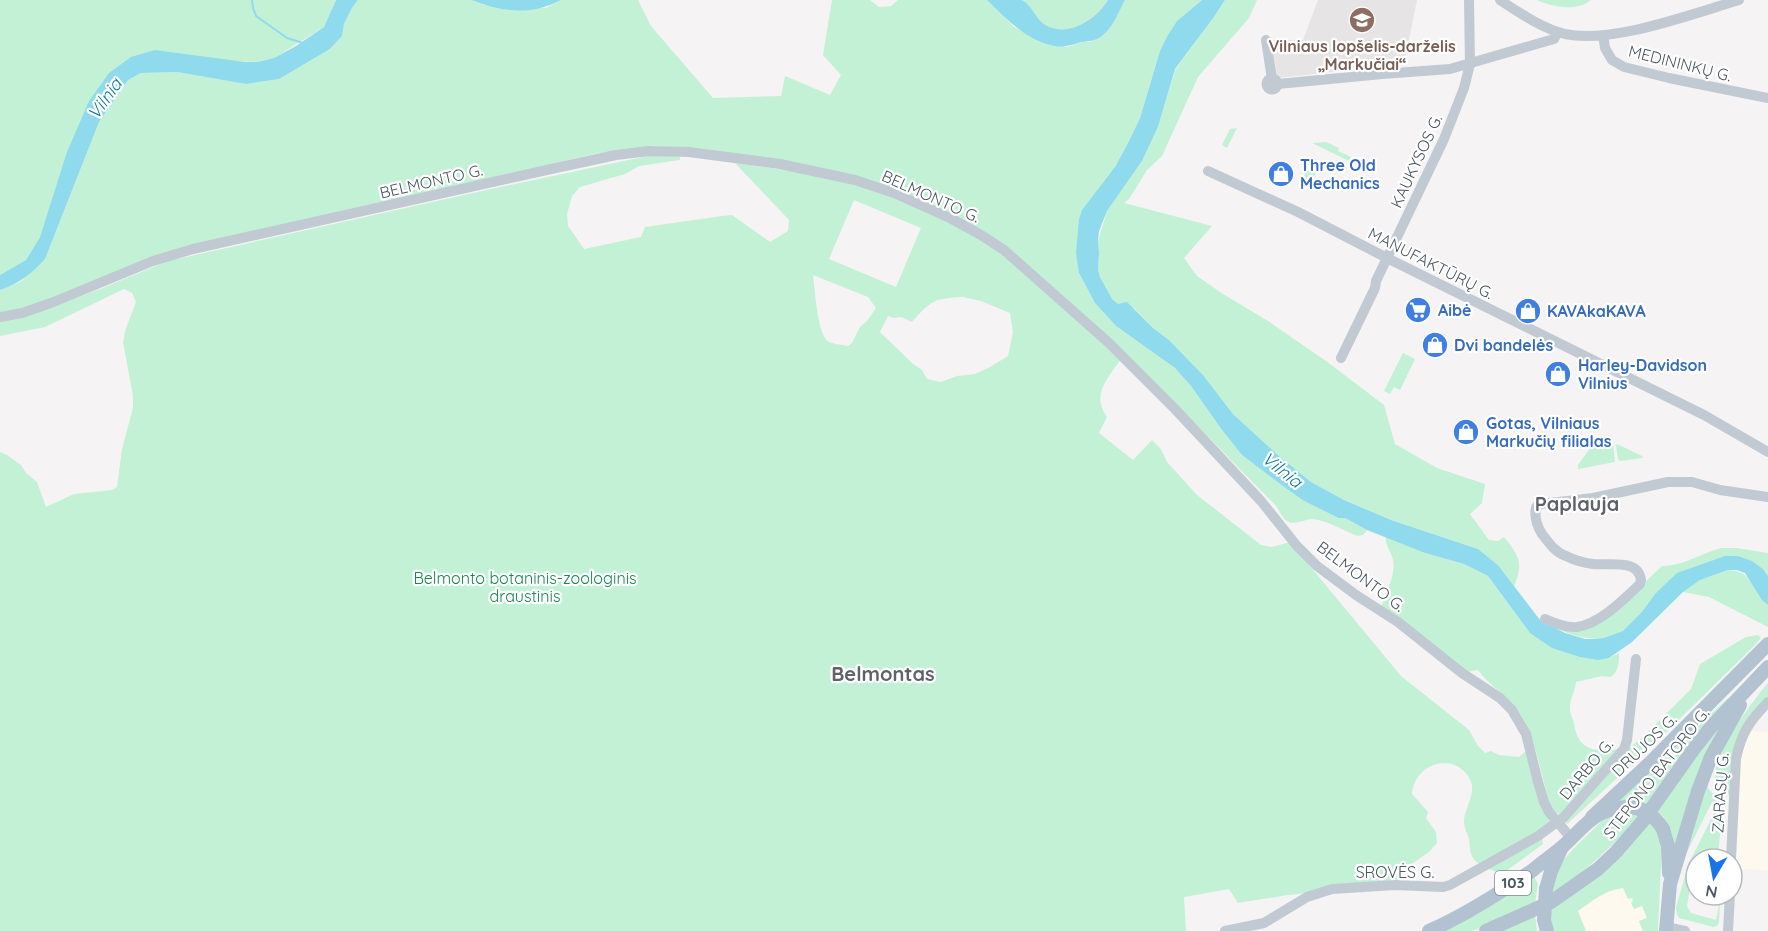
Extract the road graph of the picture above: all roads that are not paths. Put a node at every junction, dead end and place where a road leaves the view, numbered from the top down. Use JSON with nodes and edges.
{"nodes":[{"id":1,"x":1469,"y":0,"type":"edge"},
{"id":2,"x":1500,"y":0,"type":"edge"},
{"id":3,"x":1739,"y":0,"type":"edge"},
{"id":4,"x":1558,"y":32,"type":"junction"},
{"id":5,"x":1602,"y":35,"type":"junction"},
{"id":6,"x":1266,"y":40,"type":"dead end"},
{"id":7,"x":1470,"y":63,"type":"junction"},
{"id":8,"x":1768,"y":98,"type":"edge"},
{"id":9,"x":1208,"y":171,"type":"dead end"},
{"id":10,"x":1387,"y":258,"type":"junction"},
{"id":11,"x":0,"y":317,"type":"edge"},
{"id":12,"x":1341,"y":358,"type":"dead end"},
{"id":13,"x":1704,"y":416,"type":"junction"},
{"id":14,"x":1768,"y":444,"type":"edge"},
{"id":15,"x":1768,"y":452,"type":"edge"},
{"id":16,"x":1768,"y":496,"type":"edge"},
{"id":17,"x":1545,"y":619,"type":"dead end"},
{"id":18,"x":1763,"y":649,"type":"edge"},
{"id":19,"x":1636,"y":659,"type":"dead end"},
{"id":20,"x":1768,"y":667,"type":"edge"},
{"id":21,"x":1753,"y":682,"type":"junction"},
{"id":22,"x":1768,"y":702,"type":"edge"},
{"id":23,"x":1592,"y":817,"type":"junction"},
{"id":24,"x":1558,"y":822,"type":"junction"},
{"id":25,"x":1567,"y":843,"type":"junction"},
{"id":26,"x":1732,"y":847,"type":"edge"},
{"id":27,"x":1670,"y":884,"type":"junction"},
{"id":28,"x":1729,"y":907,"type":"edge"},
{"id":29,"x":1666,"y":929,"type":"edge"},
{"id":30,"x":1225,"y":931,"type":"edge"},
{"id":31,"x":1429,"y":931,"type":"edge"},
{"id":32,"x":1486,"y":931,"type":"edge"},
{"id":33,"x":1546,"y":931,"type":"edge"},
{"id":34,"x":1685,"y":931,"type":"edge"},
{"id":35,"x":1728,"y":931,"type":"edge"}],
"edges":[{"from":1,"to":7,"type":"street","name":"KAUKYSOS G."},
{"from":2,"to":4,"type":"street"},
{"from":3,"to":5,"type":"street"},
{"from":4,"to":5,"type":"street"},
{"from":4,"to":7,"type":"street"},
{"from":5,"to":8,"type":"street","name":"MEDININKŲ G."},
{"from":6,"to":7,"type":"street"},
{"from":7,"to":10,"type":"street","name":"KAUKYSOS G."},
{"from":9,"to":10,"type":"street","name":"MANUFAKTŪRŲ G."},
{"from":10,"to":12,"type":"street","name":"KAUKYSOS G."},
{"from":10,"to":13,"type":"street","name":"MANUFAKTŪRŲ G."},
{"from":11,"to":24,"type":"street","name":"BELMONTO G."},
{"from":13,"to":14,"type":"street","name":"MANUFAKTŪRŲ G."},
{"from":13,"to":15,"type":"street","name":"MANUFAKTŪRŲ G."},
{"from":16,"to":17,"type":"street"},
{"from":18,"to":23,"type":"main road","name":"DRUJOS G."},
{"from":19,"to":24,"type":"street","name":"DARBO G."},
{"from":20,"to":21,"type":"main road"},
{"from":21,"to":27,"type":"main road"},
{"from":21,"to":32,"type":"main road","name":"STEPONO BATORO G."},
{"from":22,"to":26,"type":"street","name":"ZARASŲ G."},
{"from":23,"to":25,"type":"main road","number":"103"},
{"from":23,"to":27,"type":"main road","number":"103","bridge":true},
{"from":24,"to":25,"type":"street","name":"BELMONTO G."},
{"from":24,"to":30,"type":"street","name":"SROVĖS G."},
{"from":25,"to":31,"type":"main road","number":"103"},
{"from":25,"to":33,"type":"main road","bridge":true},
{"from":27,"to":29,"type":"main road","number":"103"},
{"from":28,"to":35,"type":"street"},
{"from":29,"to":34,"type":"street"}]}
